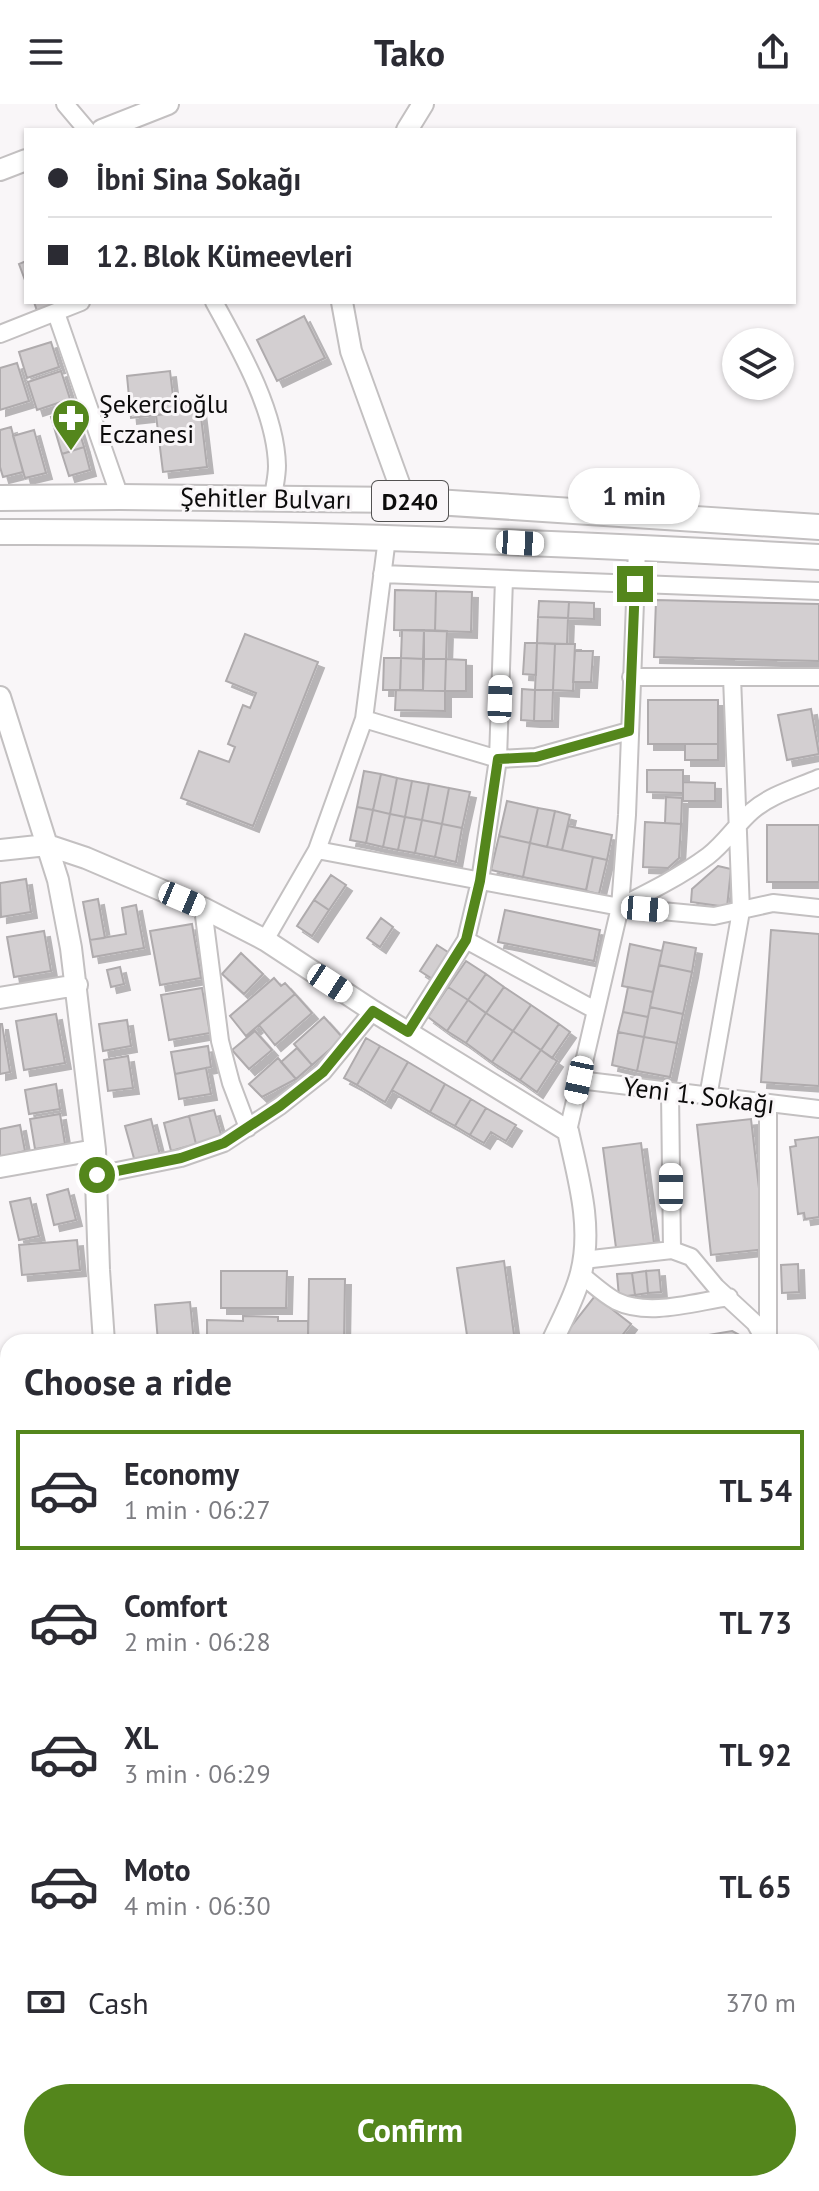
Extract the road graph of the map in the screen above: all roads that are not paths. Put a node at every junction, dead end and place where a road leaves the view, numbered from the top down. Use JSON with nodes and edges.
{"nodes":[{"id":1,"x":65,"y":104,"type":"edge"},
{"id":2,"x":168,"y":104,"type":"edge"},
{"id":3,"x":423,"y":104,"type":"edge"},
{"id":4,"x":85,"y":128,"type":"edge"},
{"id":5,"x":107,"y":128,"type":"edge"},
{"id":6,"x":408,"y":128,"type":"edge"},
{"id":7,"x":24,"y":161,"type":"edge"},
{"id":8,"x":0,"y":170,"type":"edge"},
{"id":9,"x":76,"y":304,"type":"edge"},
{"id":10,"x":215,"y":304,"type":"edge"},
{"id":11,"x":342,"y":304,"type":"edge"},
{"id":12,"x":56,"y":313,"type":"junction"},
{"id":13,"x":0,"y":334,"type":"edge"},
{"id":14,"x":120,"y":497,"type":"junction"},
{"id":15,"x":0,"y":498,"type":"edge"},
{"id":16,"x":273,"y":498,"type":"junction"},
{"id":17,"x":405,"y":500,"type":"junction"},
{"id":18,"x":819,"y":527,"type":"edge"},
{"id":19,"x":0,"y":532,"type":"edge"},
{"id":20,"x":387,"y":538,"type":"junction"},
{"id":21,"x":637,"y":549,"type":"junction"},
{"id":22,"x":819,"y":557,"type":"edge"},
{"id":23,"x":382,"y":574,"type":"junction"},
{"id":24,"x":504,"y":579,"type":"junction"},
{"id":25,"x":635,"y":584,"type":"junction"},
{"id":26,"x":819,"y":591,"type":"edge"},
{"id":27,"x":631,"y":677,"type":"junction"},
{"id":28,"x":732,"y":677,"type":"junction"},
{"id":29,"x":819,"y":677,"type":"edge"},
{"id":30,"x":0,"y":697,"type":"edge"},
{"id":31,"x":364,"y":719,"type":"junction"},
{"id":32,"x":629,"y":731,"type":"junction"},
{"id":33,"x":6,"y":735,"type":"edge"},
{"id":34,"x":498,"y":759,"type":"junction"},
{"id":35,"x":819,"y":778,"type":"edge"},
{"id":36,"x":738,"y":826,"type":"junction"},
{"id":37,"x":47,"y":845,"type":"junction"},
{"id":38,"x":0,"y":850,"type":"edge"},
{"id":39,"x":317,"y":850,"type":"junction"},
{"id":40,"x":480,"y":881,"type":"junction"},
{"id":41,"x":620,"y":907,"type":"junction"},
{"id":42,"x":203,"y":908,"type":"junction"},
{"id":43,"x":819,"y":908,"type":"edge"},
{"id":44,"x":741,"y":911,"type":"junction"},
{"id":45,"x":265,"y":940,"type":"junction"},
{"id":46,"x":466,"y":940,"type":"junction"},
{"id":47,"x":77,"y":985,"type":"junction"},
{"id":48,"x":0,"y":998,"type":"edge"},
{"id":49,"x":595,"y":1010,"type":"junction"},
{"id":50,"x":373,"y":1011,"type":"junction"},
{"id":51,"x":408,"y":1032,"type":"junction"},
{"id":52,"x":579,"y":1080,"type":"junction"},
{"id":53,"x":670,"y":1092,"type":"junction"},
{"id":54,"x":708,"y":1097,"type":"junction"},
{"id":55,"x":768,"y":1103,"type":"junction"},
{"id":56,"x":819,"y":1109,"type":"edge"},
{"id":57,"x":248,"y":1128,"type":"junction"},
{"id":58,"x":568,"y":1131,"type":"junction"},
{"id":59,"x":95,"y":1150,"type":"junction"},
{"id":60,"x":0,"y":1167,"type":"edge"},
{"id":61,"x":97,"y":1175,"type":"junction"},
{"id":62,"x":672,"y":1250,"type":"junction"},
{"id":63,"x":582,"y":1267,"type":"junction"},
{"id":64,"x":729,"y":1297,"type":"junction"},
{"id":65,"x":103,"y":1334,"type":"edge"},
{"id":66,"x":555,"y":1334,"type":"edge"},
{"id":67,"x":762,"y":1334,"type":"edge"},
{"id":68,"x":767,"y":1334,"type":"edge"}],
"edges":[{"from":1,"to":4,"type":"street"},
{"from":2,"to":5,"type":"street"},
{"from":3,"to":6,"type":"street"},
{"from":7,"to":8,"type":"street"},
{"from":9,"to":12,"type":"street"},
{"from":10,"to":16,"type":"street"},
{"from":11,"to":17,"type":"street"},
{"from":12,"to":13,"type":"street"},
{"from":12,"to":14,"type":"street"},
{"from":14,"to":15,"type":"main road","name":"Şehitler Bulvarı","number":"D240"},
{"from":14,"to":16,"type":"main road","name":"Şehitler Bulvarı","number":"D240"},
{"from":16,"to":17,"type":"main road","name":"Şehitler Bulvarı","number":"D240"},
{"from":17,"to":18,"type":"main road","name":"Şehitler Bulvarı","number":"D240"},
{"from":19,"to":20,"type":"main road","name":"Şehitler Bulvarı","number":"D240"},
{"from":20,"to":21,"type":"main road","name":"Şehitler Bulvarı","number":"D240"},
{"from":20,"to":23,"type":"street"},
{"from":21,"to":22,"type":"main road","name":"Şehitler Bulvarı","number":"D240"},
{"from":21,"to":25,"type":"street"},
{"from":23,"to":24,"type":"street"},
{"from":23,"to":31,"type":"street"},
{"from":24,"to":25,"type":"street"},
{"from":24,"to":34,"type":"street"},
{"from":25,"to":26,"type":"street"},
{"from":25,"to":27,"type":"street"},
{"from":27,"to":28,"type":"street"},
{"from":27,"to":32,"type":"street"},
{"from":28,"to":29,"type":"street"},
{"from":28,"to":36,"type":"street"},
{"from":30,"to":33,"type":"street"},
{"from":31,"to":34,"type":"street"},
{"from":31,"to":39,"type":"street"},
{"from":32,"to":34,"type":"street"},
{"from":32,"to":41,"type":"street"},
{"from":33,"to":37,"type":"street"},
{"from":34,"to":40,"type":"street"},
{"from":35,"to":36,"type":"street"},
{"from":36,"to":41,"type":"street"},
{"from":36,"to":44,"type":"street"},
{"from":37,"to":38,"type":"street"},
{"from":37,"to":42,"type":"street"},
{"from":37,"to":47,"type":"street"},
{"from":39,"to":40,"type":"street"},
{"from":39,"to":45,"type":"street"},
{"from":40,"to":41,"type":"street"},
{"from":40,"to":46,"type":"street"},
{"from":41,"to":44,"type":"street"},
{"from":41,"to":49,"type":"street"},
{"from":42,"to":45,"type":"street"},
{"from":42,"to":57,"type":"street"},
{"from":43,"to":44,"type":"street"},
{"from":44,"to":54,"type":"street"},
{"from":45,"to":50,"type":"street"},
{"from":46,"to":49,"type":"street"},
{"from":46,"to":51,"type":"street"},
{"from":47,"to":48,"type":"street"},
{"from":47,"to":59,"type":"street"},
{"from":49,"to":52,"type":"street"},
{"from":50,"to":51,"type":"street"},
{"from":50,"to":57,"type":"street"},
{"from":51,"to":58,"type":"street"},
{"from":52,"to":53,"type":"street","name":"Yeni 1. Sokağı"},
{"from":52,"to":58,"type":"street"},
{"from":53,"to":54,"type":"street","name":"Yeni 1. Sokağı"},
{"from":53,"to":62,"type":"street"},
{"from":54,"to":55,"type":"street","name":"Yeni 1. Sokağı"},
{"from":55,"to":56,"type":"street","name":"Yeni 1. Sokağı"},
{"from":55,"to":68,"type":"street"},
{"from":57,"to":61,"type":"street"},
{"from":58,"to":63,"type":"street"},
{"from":59,"to":60,"type":"street"},
{"from":59,"to":61,"type":"street"},
{"from":61,"to":65,"type":"street"},
{"from":62,"to":63,"type":"street"},
{"from":62,"to":64,"type":"street"},
{"from":63,"to":64,"type":"street"},
{"from":63,"to":66,"type":"street"},
{"from":64,"to":67,"type":"street"}]}
